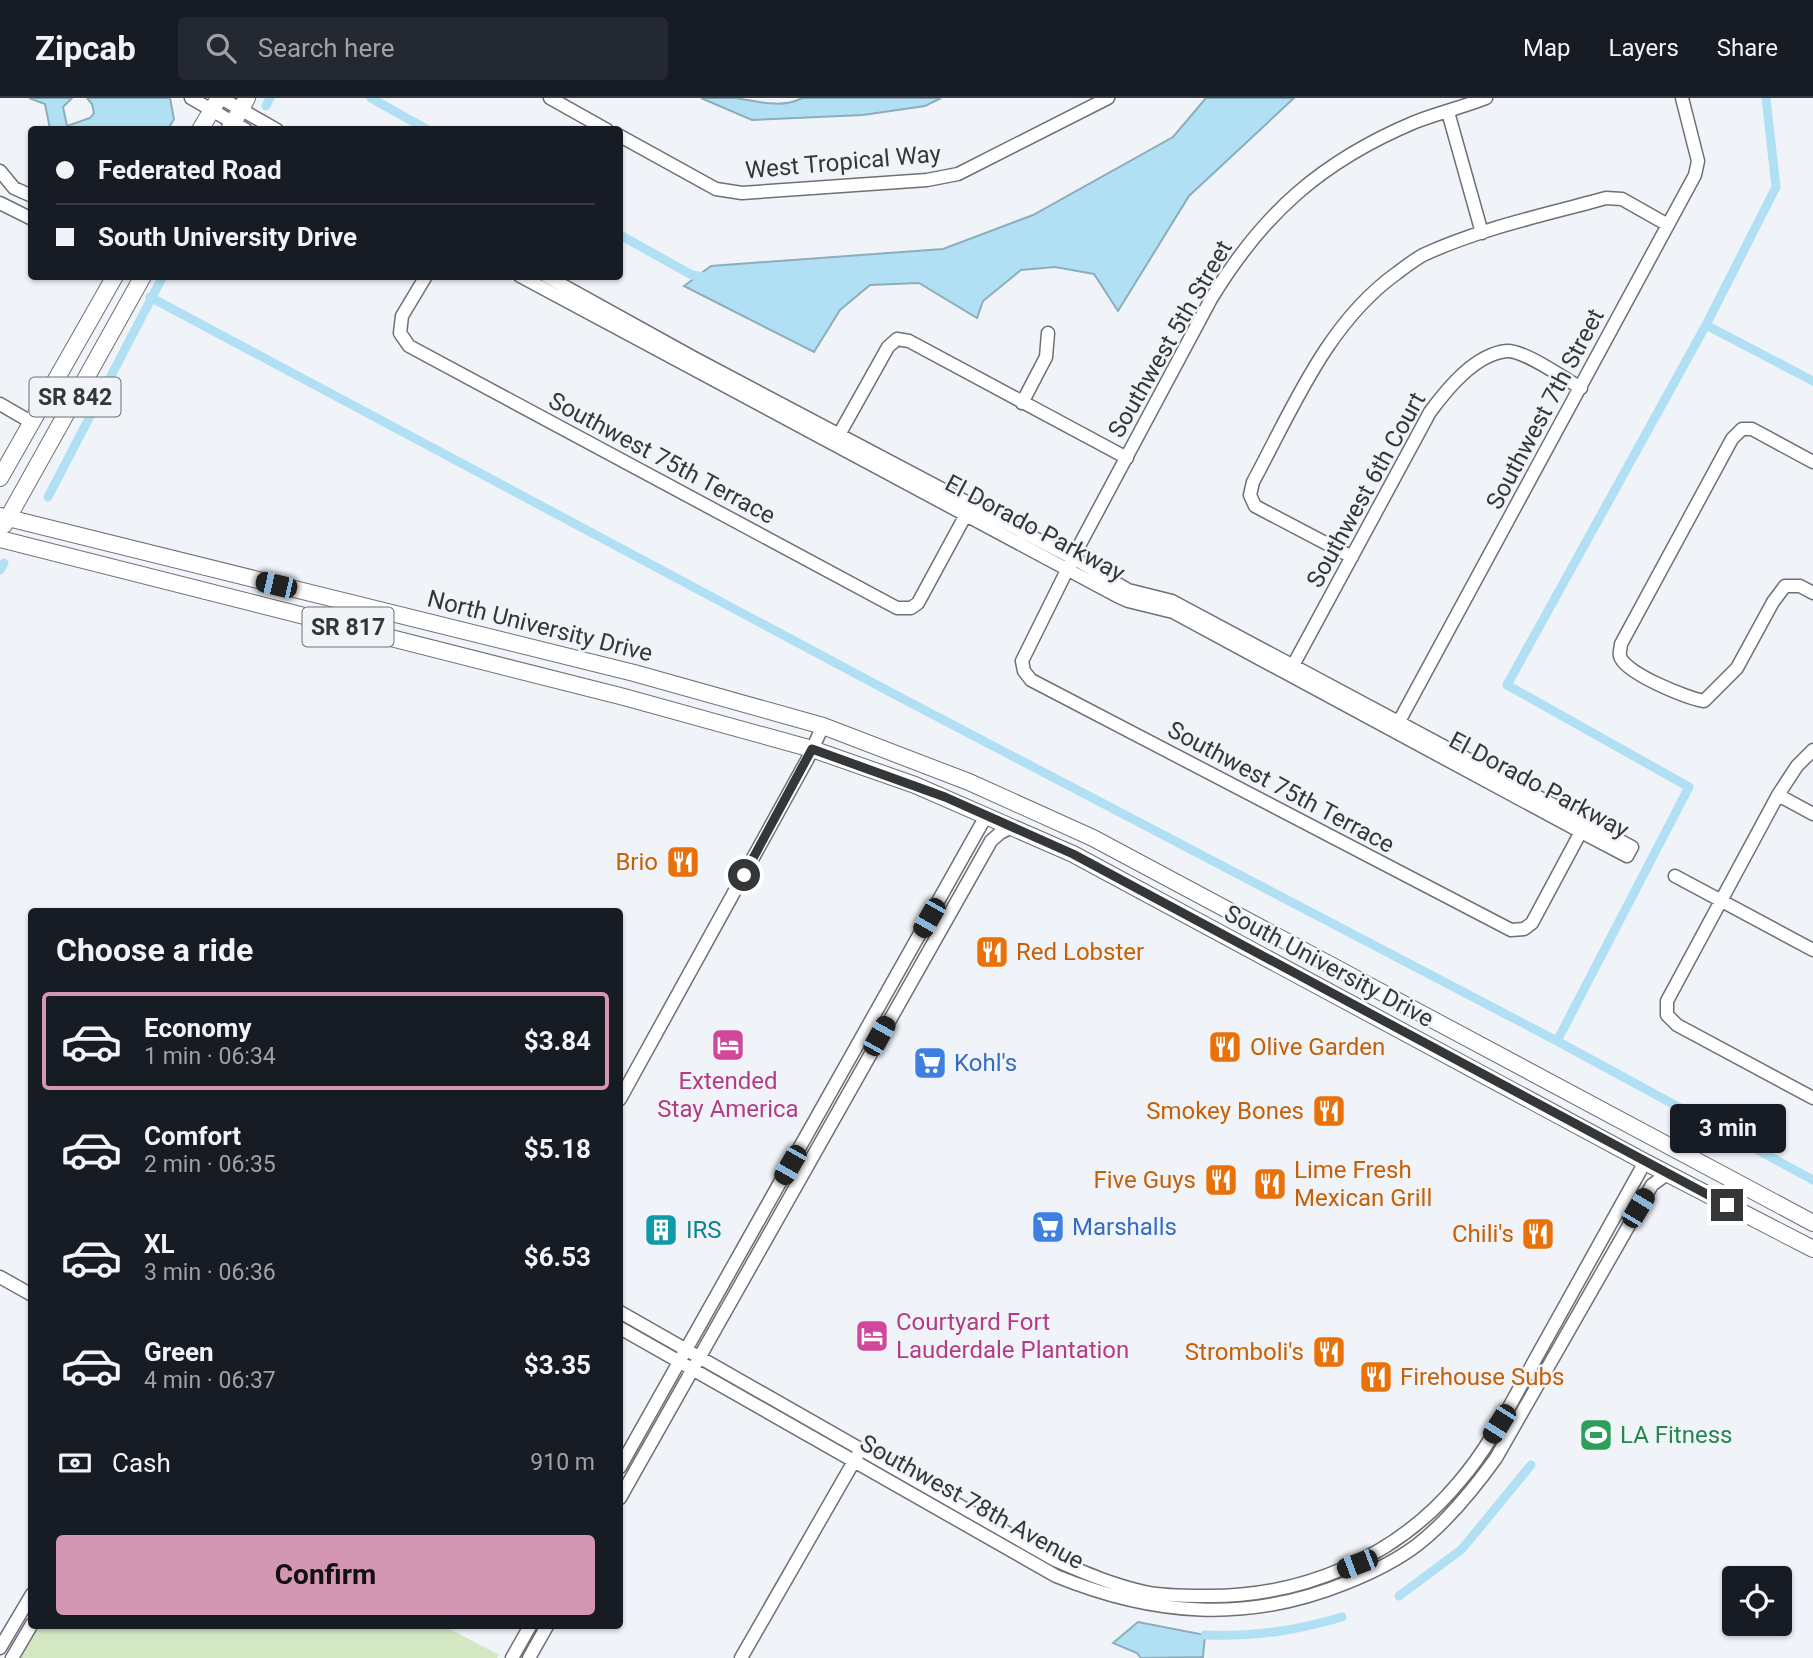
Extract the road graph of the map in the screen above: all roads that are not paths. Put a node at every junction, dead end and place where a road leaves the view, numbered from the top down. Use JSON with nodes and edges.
{"nodes":[{"id":1,"x":191,"y":98,"type":"edge"},
{"id":2,"x":550,"y":98,"type":"edge"},
{"id":3,"x":1108,"y":98,"type":"edge"},
{"id":4,"x":1486,"y":98,"type":"edge"},
{"id":5,"x":1682,"y":98,"type":"edge"},
{"id":6,"x":217,"y":102,"type":"edge"},
{"id":7,"x":1448,"y":112,"type":"junction"},
{"id":8,"x":239,"y":118,"type":"edge"},
{"id":9,"x":202,"y":126,"type":"edge"},
{"id":10,"x":265,"y":126,"type":"edge"},
{"id":11,"x":600,"y":126,"type":"edge"},
{"id":12,"x":623,"y":138,"type":"edge"},
{"id":13,"x":0,"y":171,"type":"edge"},
{"id":14,"x":28,"y":194,"type":"edge"},
{"id":15,"x":0,"y":202,"type":"edge"},
{"id":16,"x":27,"y":217,"type":"edge"},
{"id":17,"x":1668,"y":225,"type":"junction"},
{"id":18,"x":1482,"y":233,"type":"junction"},
{"id":19,"x":113,"y":280,"type":"edge"},
{"id":20,"x":141,"y":280,"type":"edge"},
{"id":21,"x":423,"y":280,"type":"edge"},
{"id":22,"x":528,"y":280,"type":"edge"},
{"id":23,"x":553,"y":280,"type":"edge"},
{"id":24,"x":1048,"y":333,"type":"dead end"},
{"id":25,"x":1581,"y":388,"type":"junction"},
{"id":26,"x":1022,"y":403,"type":"junction"},
{"id":27,"x":0,"y":404,"type":"edge"},
{"id":28,"x":31,"y":422,"type":"junction"},
{"id":29,"x":836,"y":439,"type":"junction"},
{"id":30,"x":1127,"y":458,"type":"junction"},
{"id":31,"x":1813,"y":462,"type":"edge"},
{"id":32,"x":0,"y":478,"type":"edge"},
{"id":33,"x":968,"y":510,"type":"junction"},
{"id":34,"x":4,"y":518,"type":"edge"},
{"id":35,"x":0,"y":534,"type":"edge"},
{"id":36,"x":0,"y":539,"type":"edge"},
{"id":37,"x":1352,"y":557,"type":"junction"},
{"id":38,"x":1070,"y":564,"type":"junction"},
{"id":39,"x":1813,"y":593,"type":"edge"},
{"id":40,"x":214,"y":594,"type":"junction"},
{"id":41,"x":345,"y":601,"type":"junction"},
{"id":42,"x":490,"y":663,"type":"junction"},
{"id":43,"x":1291,"y":670,"type":"junction"},
{"id":44,"x":1024,"y":671,"type":"joint"},
{"id":45,"x":691,"y":689,"type":"junction"},
{"id":46,"x":823,"y":726,"type":"junction"},
{"id":47,"x":1396,"y":726,"type":"junction"},
{"id":48,"x":812,"y":749,"type":"junction"},
{"id":49,"x":1813,"y":750,"type":"edge"},
{"id":50,"x":1778,"y":795,"type":"junction"},
{"id":51,"x":1026,"y":807,"type":"junction"},
{"id":52,"x":1813,"y":814,"type":"edge"},
{"id":53,"x":986,"y":816,"type":"junction"},
{"id":54,"x":1012,"y":827,"type":"junction"},
{"id":55,"x":1583,"y":827,"type":"junction"},
{"id":56,"x":1630,"y":852,"type":"dead end"},
{"id":57,"x":1675,"y":876,"type":"dead end"},
{"id":58,"x":1721,"y":900,"type":"junction"},
{"id":59,"x":1813,"y":950,"type":"edge"},
{"id":60,"x":623,"y":1094,"type":"edge"},
{"id":61,"x":1813,"y":1098,"type":"edge"},
{"id":62,"x":1683,"y":1153,"type":"junction"},
{"id":63,"x":1645,"y":1162,"type":"junction"},
{"id":64,"x":1667,"y":1174,"type":"junction"},
{"id":65,"x":1813,"y":1223,"type":"edge"},
{"id":66,"x":1813,"y":1249,"type":"edge"},
{"id":67,"x":0,"y":1278,"type":"edge"},
{"id":68,"x":28,"y":1293,"type":"edge"},
{"id":69,"x":623,"y":1314,"type":"edge"},
{"id":70,"x":623,"y":1330,"type":"edge"},
{"id":71,"x":687,"y":1349,"type":"junction"},
{"id":72,"x":699,"y":1356,"type":"junction"},
{"id":73,"x":679,"y":1361,"type":"junction"},
{"id":74,"x":692,"y":1369,"type":"junction"},
{"id":75,"x":860,"y":1450,"type":"junction"},
{"id":76,"x":623,"y":1462,"type":"edge"},
{"id":77,"x":853,"y":1462,"type":"junction"},
{"id":78,"x":623,"y":1492,"type":"edge"},
{"id":79,"x":1011,"y":1550,"type":"junction"},
{"id":80,"x":1040,"y":1550,"type":"junction"},
{"id":81,"x":1026,"y":1558,"type":"junction"},
{"id":82,"x":1055,"y":1560,"type":"junction"},
{"id":83,"x":28,"y":1601,"type":"edge"},
{"id":84,"x":29,"y":1629,"type":"edge"},
{"id":85,"x":528,"y":1629,"type":"edge"},
{"id":86,"x":545,"y":1629,"type":"edge"},
{"id":87,"x":0,"y":1648,"type":"edge"},
{"id":88,"x":12,"y":1658,"type":"edge"},
{"id":89,"x":512,"y":1658,"type":"edge"},
{"id":90,"x":529,"y":1658,"type":"edge"},
{"id":91,"x":741,"y":1658,"type":"edge"}],
"edges":[{"from":1,"to":6,"type":"street"},
{"from":2,"to":11,"type":"street"},
{"from":3,"to":12,"type":"street","name":"West Tropical Way"},
{"from":4,"to":7,"type":"street","name":"Southwest 5th Street"},
{"from":5,"to":17,"type":"street","name":"Southwest 7th Street"},
{"from":6,"to":8,"type":"street"},
{"from":6,"to":9,"type":"main road"},
{"from":7,"to":18,"type":"street"},
{"from":7,"to":30,"type":"street","name":"Southwest 5th Street"},
{"from":8,"to":10,"type":"street"},
{"from":13,"to":14,"type":"street"},
{"from":15,"to":16,"type":"street"},
{"from":17,"to":18,"type":"street"},
{"from":17,"to":25,"type":"street","name":"Southwest 7th Street"},
{"from":18,"to":37,"type":"street"},
{"from":19,"to":28,"type":"main road","number":"SR 842"},
{"from":20,"to":34,"type":"main road","number":"SR 842"},
{"from":21,"to":33,"type":"street","name":"Southwest 75th Terrace"},
{"from":22,"to":29,"type":"street","name":"El Dorado Parkway"},
{"from":23,"to":29,"type":"street","name":"El Dorado Parkway"},
{"from":24,"to":26,"type":"street"},
{"from":25,"to":37,"type":"street","name":"Southwest 6th Court"},
{"from":25,"to":47,"type":"street","name":"Southwest 7th Street"},
{"from":26,"to":29,"type":"street"},
{"from":26,"to":30,"type":"street"},
{"from":27,"to":28,"type":"street"},
{"from":28,"to":32,"type":"main road","number":"SR 842"},
{"from":29,"to":33,"type":"street","name":"El Dorado Parkway"},
{"from":30,"to":38,"type":"street","name":"Southwest 5th Street"},
{"from":31,"to":39,"type":"street"},
{"from":33,"to":38,"type":"street","name":"El Dorado Parkway"},
{"from":34,"to":35,"type":"main road","number":"SR 842"},
{"from":34,"to":41,"type":"main road","name":"North University Drive","number":"SR 817"},
{"from":36,"to":40,"type":"main road","name":"North University Drive","number":"SR 817"},
{"from":37,"to":43,"type":"street","name":"Southwest 6th Court"},
{"from":38,"to":43,"type":"street","name":"El Dorado Parkway"},
{"from":38,"to":44,"type":"street","name":"Southwest 5th Street"},
{"from":40,"to":41,"type":"main road"},
{"from":40,"to":42,"type":"main road","name":"North University Drive","number":"SR 817"},
{"from":41,"to":45,"type":"main road","name":"North University Drive","number":"SR 817"},
{"from":42,"to":45,"type":"main road"},
{"from":42,"to":48,"type":"main road","name":"North University Drive","number":"SR 817"},
{"from":43,"to":47,"type":"street","name":"El Dorado Parkway"},
{"from":44,"to":55,"type":"street","name":"Southwest 75th Terrace"},
{"from":45,"to":46,"type":"main road","name":"North University Drive","number":"SR 817"},
{"from":46,"to":48,"type":"street"},
{"from":46,"to":51,"type":"main road","name":"South University Drive","number":"SR 817"},
{"from":47,"to":55,"type":"street","name":"El Dorado Parkway"},
{"from":48,"to":53,"type":"main road","name":"South University Drive","number":"SR 817"},
{"from":48,"to":60,"type":"street"},
{"from":49,"to":50,"type":"street"},
{"from":50,"to":52,"type":"street"},
{"from":50,"to":58,"type":"street"},
{"from":51,"to":53,"type":"main road"},
{"from":51,"to":62,"type":"main road","name":"South University Drive","number":"SR 817"},
{"from":53,"to":54,"type":"main road","name":"South University Drive","number":"SR 817"},
{"from":53,"to":71,"type":"street"},
{"from":54,"to":63,"type":"main road","name":"South University Drive","number":"SR 817"},
{"from":54,"to":72,"type":"street"},
{"from":55,"to":56,"type":"street","name":"El Dorado Parkway"},
{"from":57,"to":58,"type":"street"},
{"from":58,"to":59,"type":"street"},
{"from":58,"to":61,"type":"street"},
{"from":62,"to":63,"type":"main road"},
{"from":62,"to":65,"type":"main road","name":"South University Drive","number":"SR 817"},
{"from":63,"to":64,"type":"main road","name":"South University Drive","number":"SR 817"},
{"from":63,"to":82,"type":"street","name":"Southwest 78th Avenue"},
{"from":64,"to":66,"type":"main road","name":"South University Drive","number":"SR 817"},
{"from":64,"to":81,"type":"street","name":"Southwest 78th Avenue"},
{"from":67,"to":68,"type":"street"},
{"from":69,"to":71,"type":"street","name":"Southwest 78th Avenue"},
{"from":70,"to":73,"type":"street","name":"Southwest 78th Avenue"},
{"from":71,"to":72,"type":"street","name":"Southwest 78th Avenue"},
{"from":71,"to":73,"type":"street"},
{"from":72,"to":74,"type":"street"},
{"from":72,"to":75,"type":"street","name":"Southwest 78th Avenue"},
{"from":73,"to":74,"type":"street","name":"Southwest 78th Avenue"},
{"from":73,"to":76,"type":"street"},
{"from":74,"to":77,"type":"street","name":"Southwest 78th Avenue"},
{"from":74,"to":78,"type":"street"},
{"from":75,"to":77,"type":"street"},
{"from":75,"to":80,"type":"street","name":"Southwest 78th Avenue"},
{"from":77,"to":79,"type":"street","name":"Southwest 78th Avenue"},
{"from":77,"to":91,"type":"street"},
{"from":79,"to":80,"type":"street"},
{"from":79,"to":81,"type":"street","name":"Southwest 78th Avenue"},
{"from":80,"to":82,"type":"street","name":"Southwest 78th Avenue"},
{"from":81,"to":82,"type":"street"},
{"from":83,"to":87,"type":"street"},
{"from":84,"to":88,"type":"street"},
{"from":85,"to":89,"type":"street"},
{"from":86,"to":90,"type":"street"}]}
